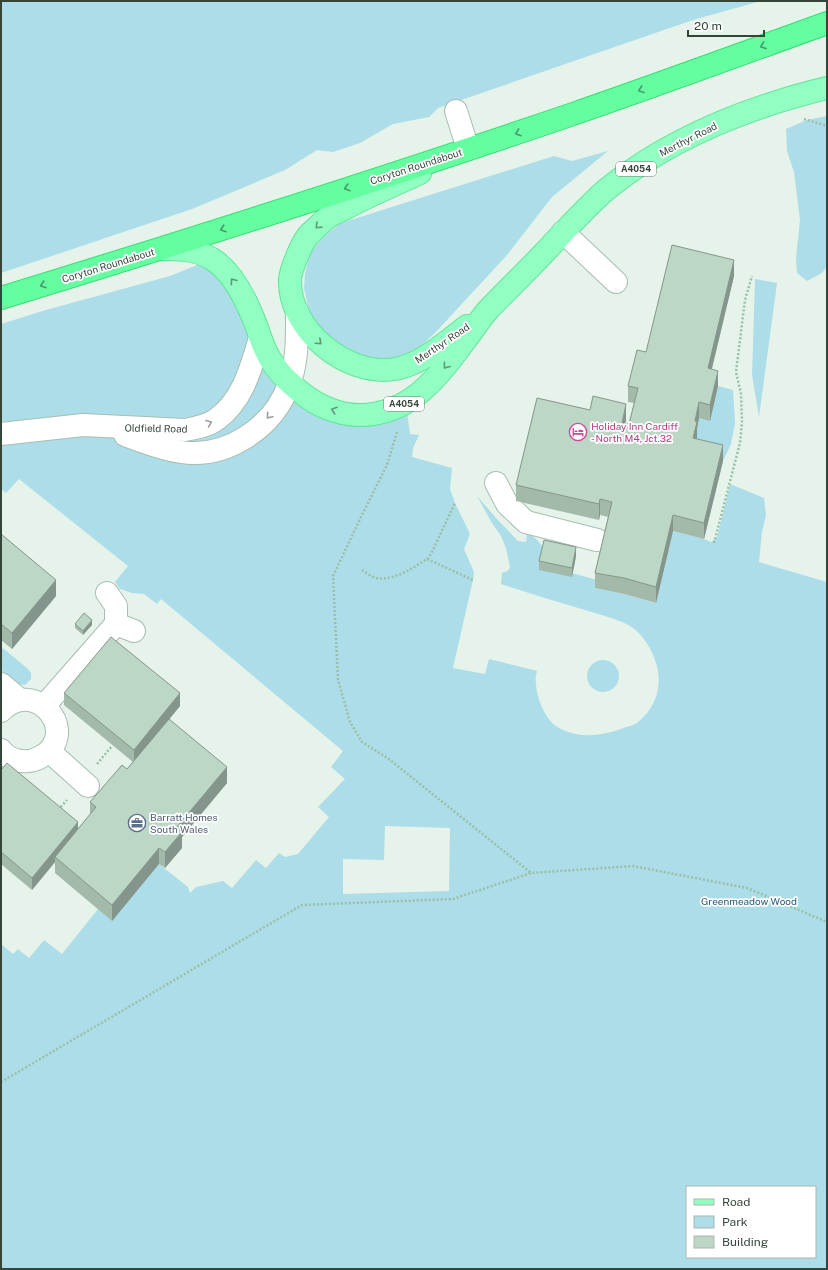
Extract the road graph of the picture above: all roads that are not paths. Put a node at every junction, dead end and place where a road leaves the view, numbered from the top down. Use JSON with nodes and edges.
{"nodes":[{"id":1,"x":827,"y":23,"type":"edge"},
{"id":2,"x":827,"y":88,"type":"edge"},
{"id":3,"x":456,"y":111,"type":"dead end"},
{"id":4,"x":491,"y":142,"type":"junction"},
{"id":5,"x":468,"y":149,"type":"junction"},
{"id":6,"x":563,"y":232,"type":"junction"},
{"id":7,"x":161,"y":249,"type":"junction"},
{"id":8,"x":616,"y":282,"type":"dead end"},
{"id":9,"x":1,"y":298,"type":"edge"},
{"id":10,"x":297,"y":311,"type":"junction"},
{"id":11,"x":486,"y":312,"type":"junction"},
{"id":12,"x":260,"y":338,"type":"junction"},
{"id":13,"x":290,"y":383,"type":"junction"},
{"id":14,"x":102,"y":427,"type":"junction"},
{"id":15,"x":1,"y":434,"type":"edge"},
{"id":16,"x":496,"y":483,"type":"dead end"},
{"id":17,"x":597,"y":540,"type":"dead end"},
{"id":18,"x":107,"y":593,"type":"dead end"},
{"id":19,"x":1,"y":684,"type":"edge"},
{"id":20,"x":20,"y":700,"type":"junction"},
{"id":21,"x":44,"y":706,"type":"junction"},
{"id":22,"x":1,"y":711,"type":"edge"},
{"id":23,"x":1,"y":750,"type":"edge"},
{"id":24,"x":49,"y":751,"type":"junction"},
{"id":25,"x":88,"y":786,"type":"dead end"}],
"edges":[{"from":1,"to":4,"type":"highway","name":"Coryton Roundabout","one_way":true},
{"from":2,"to":6,"type":"main road","name":"Merthyr Road","number":"A4054"},
{"from":3,"to":5,"type":"street"},
{"from":4,"to":5,"type":"highway","name":"Coryton Roundabout"},
{"from":4,"to":10,"type":"main road","name":"Merthyr Road","number":"A4054","one_way":true},
{"from":5,"to":7,"type":"highway","name":"Coryton Roundabout","one_way":true},
{"from":6,"to":8,"type":"street"},
{"from":6,"to":11,"type":"main road","name":"Merthyr Road","number":"A4054"},
{"from":7,"to":9,"type":"highway","name":"Coryton Roundabout","one_way":true},
{"from":12,"to":7,"type":"main road","name":"Merthyr Road","number":"A4054","one_way":true},
{"from":10,"to":11,"type":"main road","name":"Merthyr Road","number":"A4054","one_way":true},
{"from":10,"to":13,"type":"street"},
{"from":11,"to":13,"type":"main road","name":"Merthyr Road","number":"A4054","one_way":true},
{"from":12,"to":13,"type":"main road","name":"Merthyr Road","number":"A4054"},
{"from":14,"to":12,"type":"street","name":"Oldfield Road","one_way":true},
{"from":13,"to":14,"type":"street","one_way":true},
{"from":14,"to":15,"type":"street","name":"Oldfield Road"},
{"from":16,"to":17,"type":"street"},
{"from":18,"to":21,"type":"street"},
{"from":19,"to":20,"type":"street"},
{"from":20,"to":21,"type":"street"},
{"from":20,"to":22,"type":"street"},
{"from":21,"to":24,"type":"street"},
{"from":23,"to":24,"type":"street"},
{"from":24,"to":25,"type":"street"}]}
